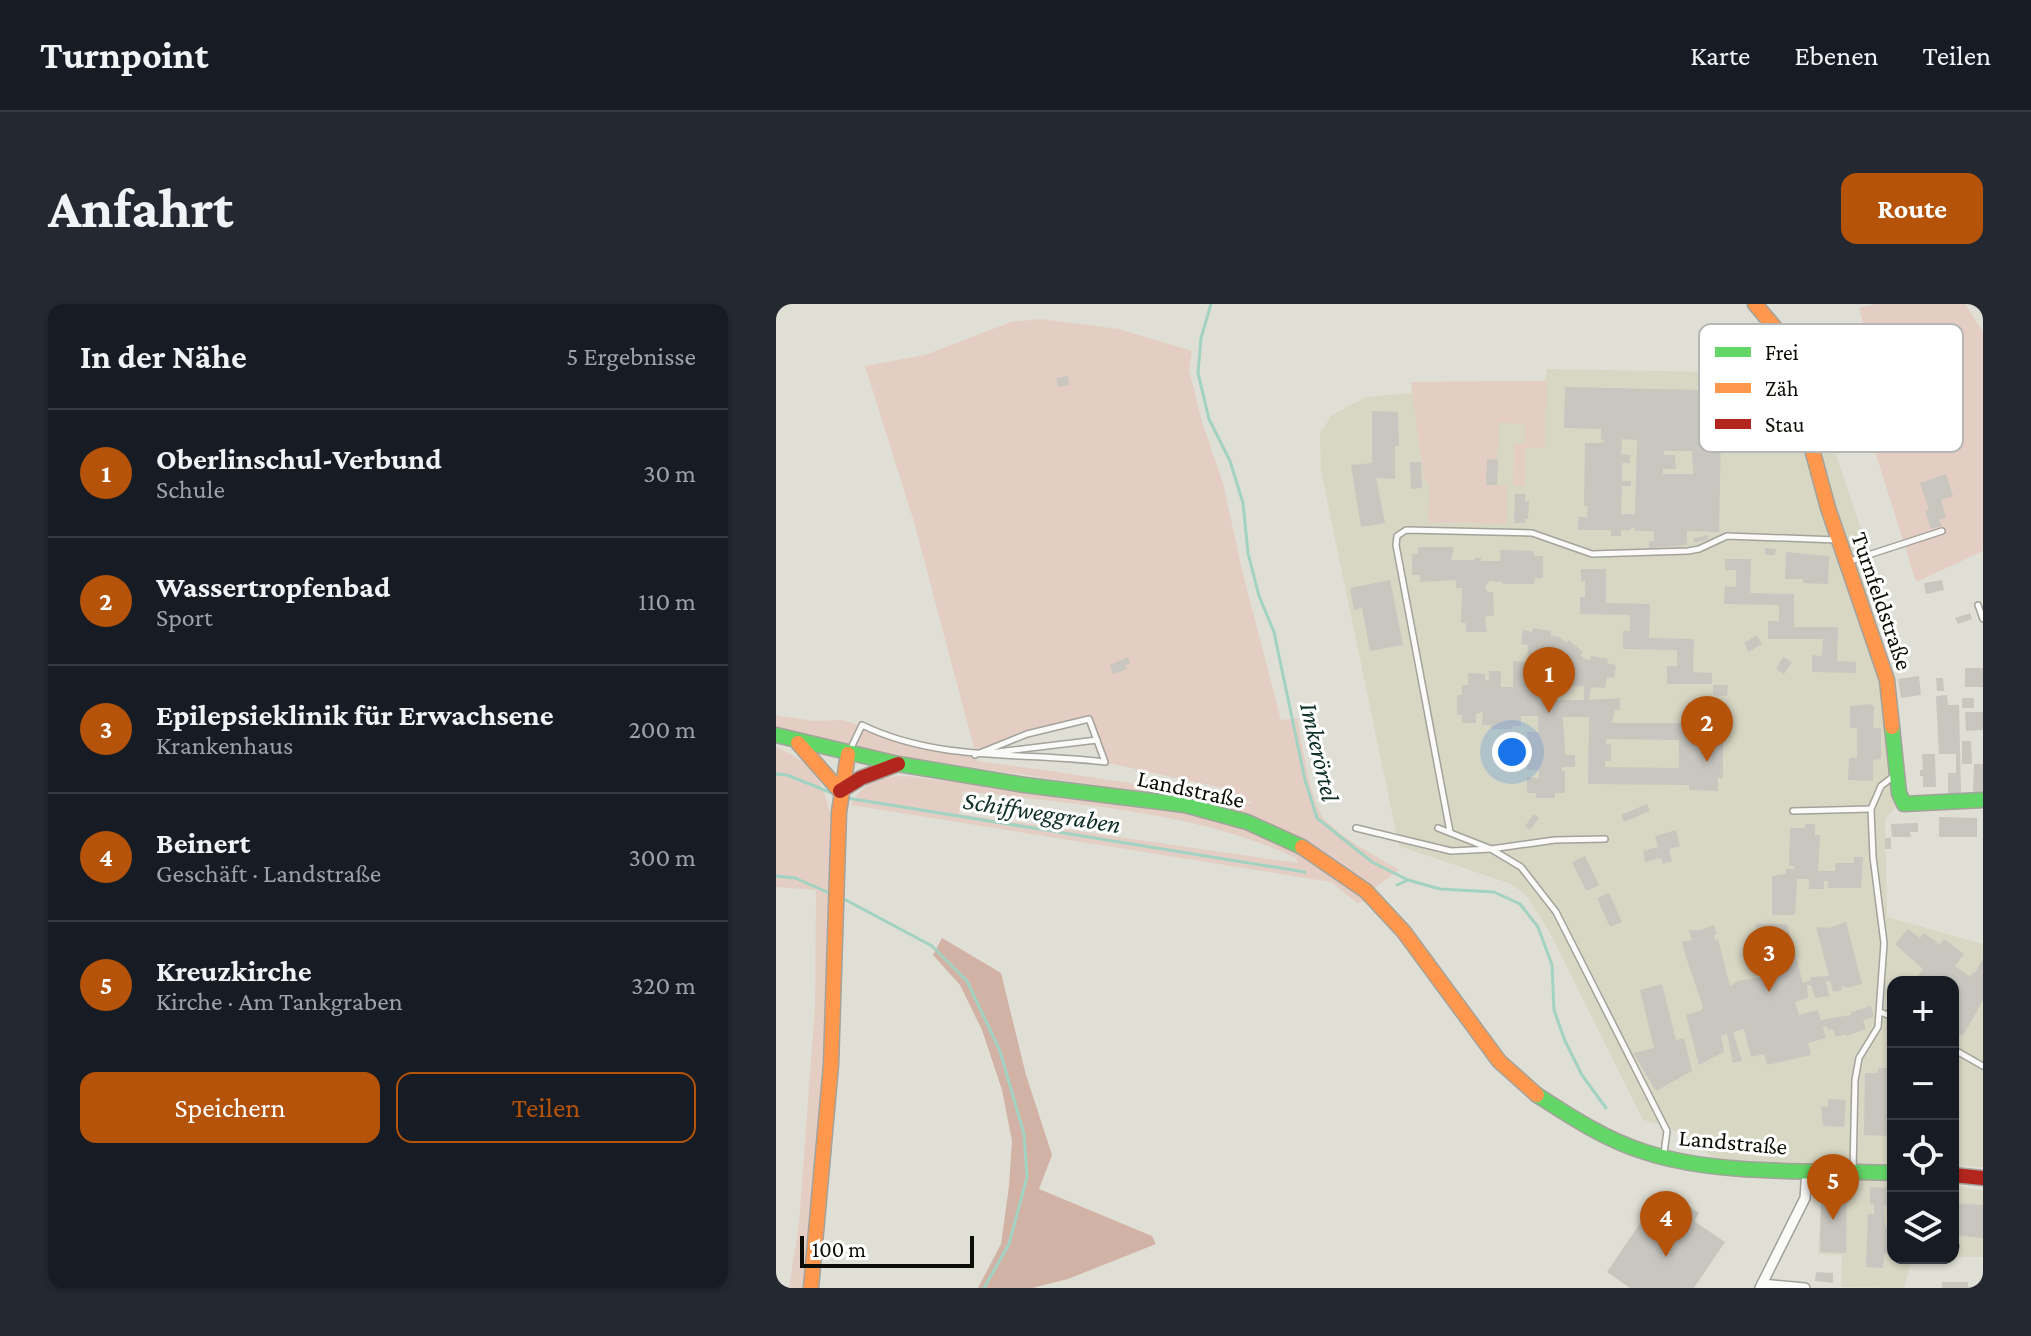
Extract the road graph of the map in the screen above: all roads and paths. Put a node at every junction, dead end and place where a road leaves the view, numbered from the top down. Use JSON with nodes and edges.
{"nodes":[{"id":1,"x":1755,"y":304,"type":"edge"},
{"id":2,"x":1770,"y":324,"type":"edge"},
{"id":3,"x":1813,"y":452,"type":"edge"},
{"id":4,"x":1942,"y":531,"type":"dead end"},
{"id":5,"x":1838,"y":540,"type":"junction"},
{"id":6,"x":1846,"y":562,"type":"junction"},
{"id":7,"x":1978,"y":605,"type":"dead end"},
{"id":8,"x":1983,"y":619,"type":"edge"},
{"id":9,"x":776,"y":735,"type":"edge"},
{"id":10,"x":794,"y":740,"type":"junction"},
{"id":11,"x":1097,"y":740,"type":"junction"},
{"id":12,"x":848,"y":754,"type":"junction"},
{"id":13,"x":975,"y":755,"type":"junction"},
{"id":14,"x":898,"y":764,"type":"junction"},
{"id":15,"x":1898,"y":773,"type":"junction"},
{"id":16,"x":840,"y":791,"type":"junction"},
{"id":17,"x":1983,"y":800,"type":"edge"},
{"id":18,"x":1871,"y":809,"type":"junction"},
{"id":19,"x":1793,"y":811,"type":"dead end"},
{"id":20,"x":1356,"y":828,"type":"dead end"},
{"id":21,"x":1438,"y":828,"type":"dead end"},
{"id":22,"x":1450,"y":832,"type":"junction"},
{"id":23,"x":1605,"y":839,"type":"dead end"},
{"id":24,"x":1491,"y":849,"type":"junction"},
{"id":25,"x":1880,"y":1012,"type":"junction"},
{"id":26,"x":1887,"y":1015,"type":"edge"},
{"id":27,"x":1959,"y":1052,"type":"edge"},
{"id":28,"x":1983,"y":1066,"type":"edge"},
{"id":29,"x":1664,"y":1158,"type":"junction"},
{"id":30,"x":1807,"y":1171,"type":"junction"},
{"id":31,"x":1853,"y":1172,"type":"junction"},
{"id":32,"x":1887,"y":1173,"type":"edge"},
{"id":33,"x":1959,"y":1176,"type":"edge"},
{"id":34,"x":1983,"y":1178,"type":"edge"},
{"id":35,"x":1761,"y":1286,"type":"edge"},
{"id":36,"x":811,"y":1288,"type":"edge"},
{"id":37,"x":1805,"y":1288,"type":"edge"}],
"edges":[{"from":1,"to":2,"type":"main road","name":"Turnfeldstraße"},
{"from":3,"to":5,"type":"main road","name":"Turnfeldstraße"},
{"from":4,"to":6,"type":"lane"},
{"from":5,"to":6,"type":"main road","name":"Turnfeldstraße"},
{"from":5,"to":22,"type":"lane"},
{"from":6,"to":15,"type":"main road","name":"Turnfeldstraße"},
{"from":7,"to":8,"type":"lane"},
{"from":9,"to":10,"type":"main road","name":"Landstraße"},
{"from":10,"to":12,"type":"main road","name":"Landstraße"},
{"from":10,"to":16,"type":"main road"},
{"from":11,"to":13,"type":"lane"},
{"from":11,"to":13,"type":"lane"},
{"from":11,"to":13,"type":"lane"},
{"from":12,"to":13,"type":"lane"},
{"from":12,"to":14,"type":"main road","name":"Landstraße"},
{"from":12,"to":16,"type":"main road"},
{"from":14,"to":16,"type":"main road"},
{"from":14,"to":29,"type":"main road","name":"Landstraße"},
{"from":15,"to":17,"type":"main road","name":"Turnfeldstraße"},
{"from":15,"to":18,"type":"lane"},
{"from":16,"to":36,"type":"main road"},
{"from":18,"to":19,"type":"lane"},
{"from":18,"to":25,"type":"lane"},
{"from":20,"to":24,"type":"lane"},
{"from":21,"to":22,"type":"lane","name":"Landstraße"},
{"from":22,"to":24,"type":"lane","name":"Landstraße"},
{"from":23,"to":24,"type":"lane"},
{"from":24,"to":29,"type":"lane","name":"Landstraße"},
{"from":25,"to":26,"type":"lane"},
{"from":25,"to":31,"type":"lane"},
{"from":27,"to":28,"type":"lane"},
{"from":29,"to":30,"type":"main road","name":"Landstraße"},
{"from":30,"to":31,"type":"main road","name":"Landstraße"},
{"from":30,"to":35,"type":"street"},
{"from":31,"to":32,"type":"main road","name":"Landstraße"},
{"from":33,"to":34,"type":"main road"},
{"from":35,"to":37,"type":"street"}]}
